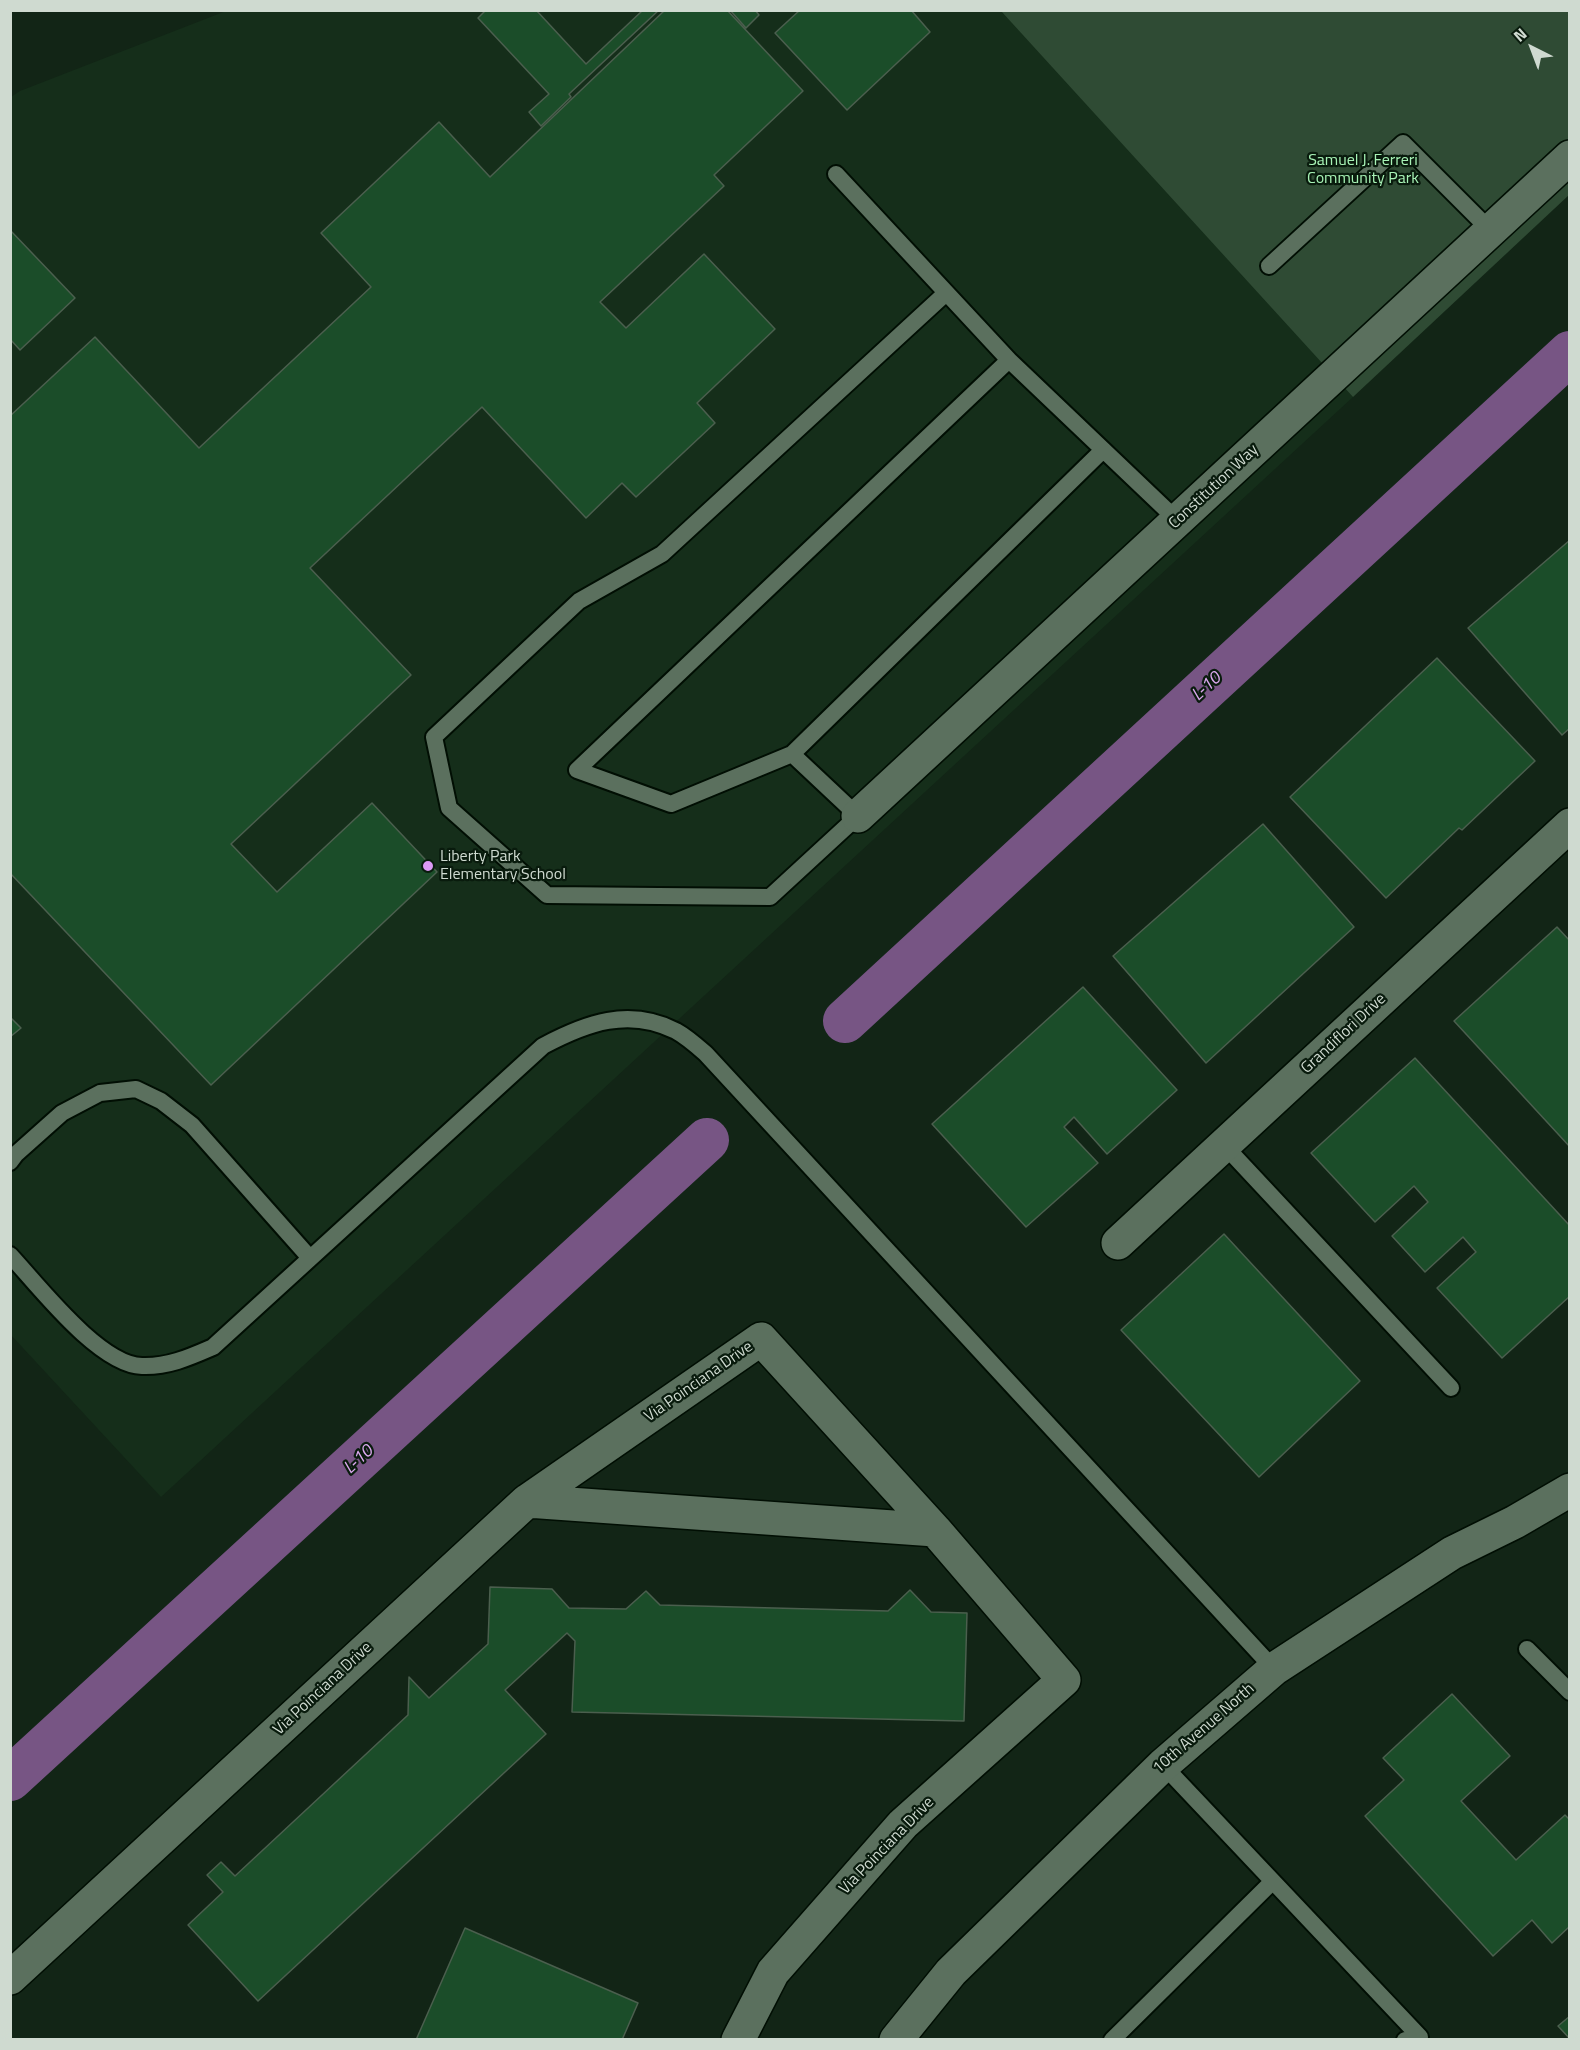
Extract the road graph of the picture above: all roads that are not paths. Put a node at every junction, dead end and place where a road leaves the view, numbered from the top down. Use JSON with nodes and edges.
{"nodes":[{"id":1,"x":1569,"y":157,"type":"edge"},
{"id":2,"x":836,"y":174,"type":"dead end"},
{"id":3,"x":1490,"y":230,"type":"junction"},
{"id":4,"x":1269,"y":266,"type":"dead end"},
{"id":5,"x":946,"y":293,"type":"junction"},
{"id":6,"x":1009,"y":360,"type":"junction"},
{"id":7,"x":1103,"y":450,"type":"junction"},
{"id":8,"x":1177,"y":520,"type":"junction"},
{"id":9,"x":792,"y":754,"type":"junction"},
{"id":10,"x":858,"y":816,"type":"junction"},
{"id":11,"x":1566,"y":834,"type":"edge"},
{"id":12,"x":1224,"y":1145,"type":"junction"},
{"id":13,"x":10,"y":1162,"type":"edge"},
{"id":14,"x":1118,"y":1243,"type":"dead end"},
{"id":15,"x":10,"y":1255,"type":"edge"},
{"id":16,"x":310,"y":1258,"type":"junction"},
{"id":17,"x":1451,"y":1388,"type":"dead end"},
{"id":18,"x":1569,"y":1490,"type":"edge"},
{"id":19,"x":527,"y":1501,"type":"junction"},
{"id":20,"x":935,"y":1530,"type":"junction"},
{"id":21,"x":1527,"y":1649,"type":"dead end"},
{"id":22,"x":1275,"y":1669,"type":"junction"},
{"id":23,"x":1569,"y":1692,"type":"edge"},
{"id":24,"x":1163,"y":1765,"type":"junction"},
{"id":25,"x":1272,"y":1882,"type":"junction"},
{"id":26,"x":10,"y":1978,"type":"edge"},
{"id":27,"x":738,"y":2040,"type":"edge"},
{"id":28,"x":896,"y":2040,"type":"edge"},
{"id":29,"x":1112,"y":2040,"type":"edge"},
{"id":30,"x":1405,"y":2040,"type":"edge"}],
"edges":[{"from":1,"to":3,"type":"street","name":"Constitution Way"},
{"from":2,"to":5,"type":"lane"},
{"from":3,"to":4,"type":"lane"},
{"from":3,"to":8,"type":"street","name":"Constitution Way"},
{"from":5,"to":6,"type":"lane"},
{"from":5,"to":10,"type":"lane"},
{"from":6,"to":7,"type":"lane"},
{"from":6,"to":9,"type":"lane"},
{"from":7,"to":8,"type":"lane"},
{"from":7,"to":9,"type":"lane"},
{"from":8,"to":10,"type":"street","name":"Constitution Way"},
{"from":9,"to":10,"type":"lane"},
{"from":11,"to":12,"type":"street","name":"Grandiflori Drive"},
{"from":12,"to":14,"type":"street","name":"Grandiflori Drive"},
{"from":12,"to":17,"type":"lane"},
{"from":13,"to":16,"type":"lane"},
{"from":15,"to":16,"type":"lane"},
{"from":16,"to":22,"type":"lane"},
{"from":18,"to":22,"type":"street","name":"10th Avenue North"},
{"from":19,"to":20,"type":"street"},
{"from":19,"to":20,"type":"street","name":"Via Poinciana Drive"},
{"from":19,"to":26,"type":"street","name":"Via Poinciana Drive"},
{"from":20,"to":27,"type":"street","name":"Via Poinciana Drive"},
{"from":21,"to":23,"type":"lane"},
{"from":22,"to":24,"type":"street","name":"10th Avenue North"},
{"from":24,"to":25,"type":"lane"},
{"from":24,"to":28,"type":"street","name":"10th Avenue North"},
{"from":25,"to":29,"type":"lane"},
{"from":25,"to":30,"type":"lane"}]}
